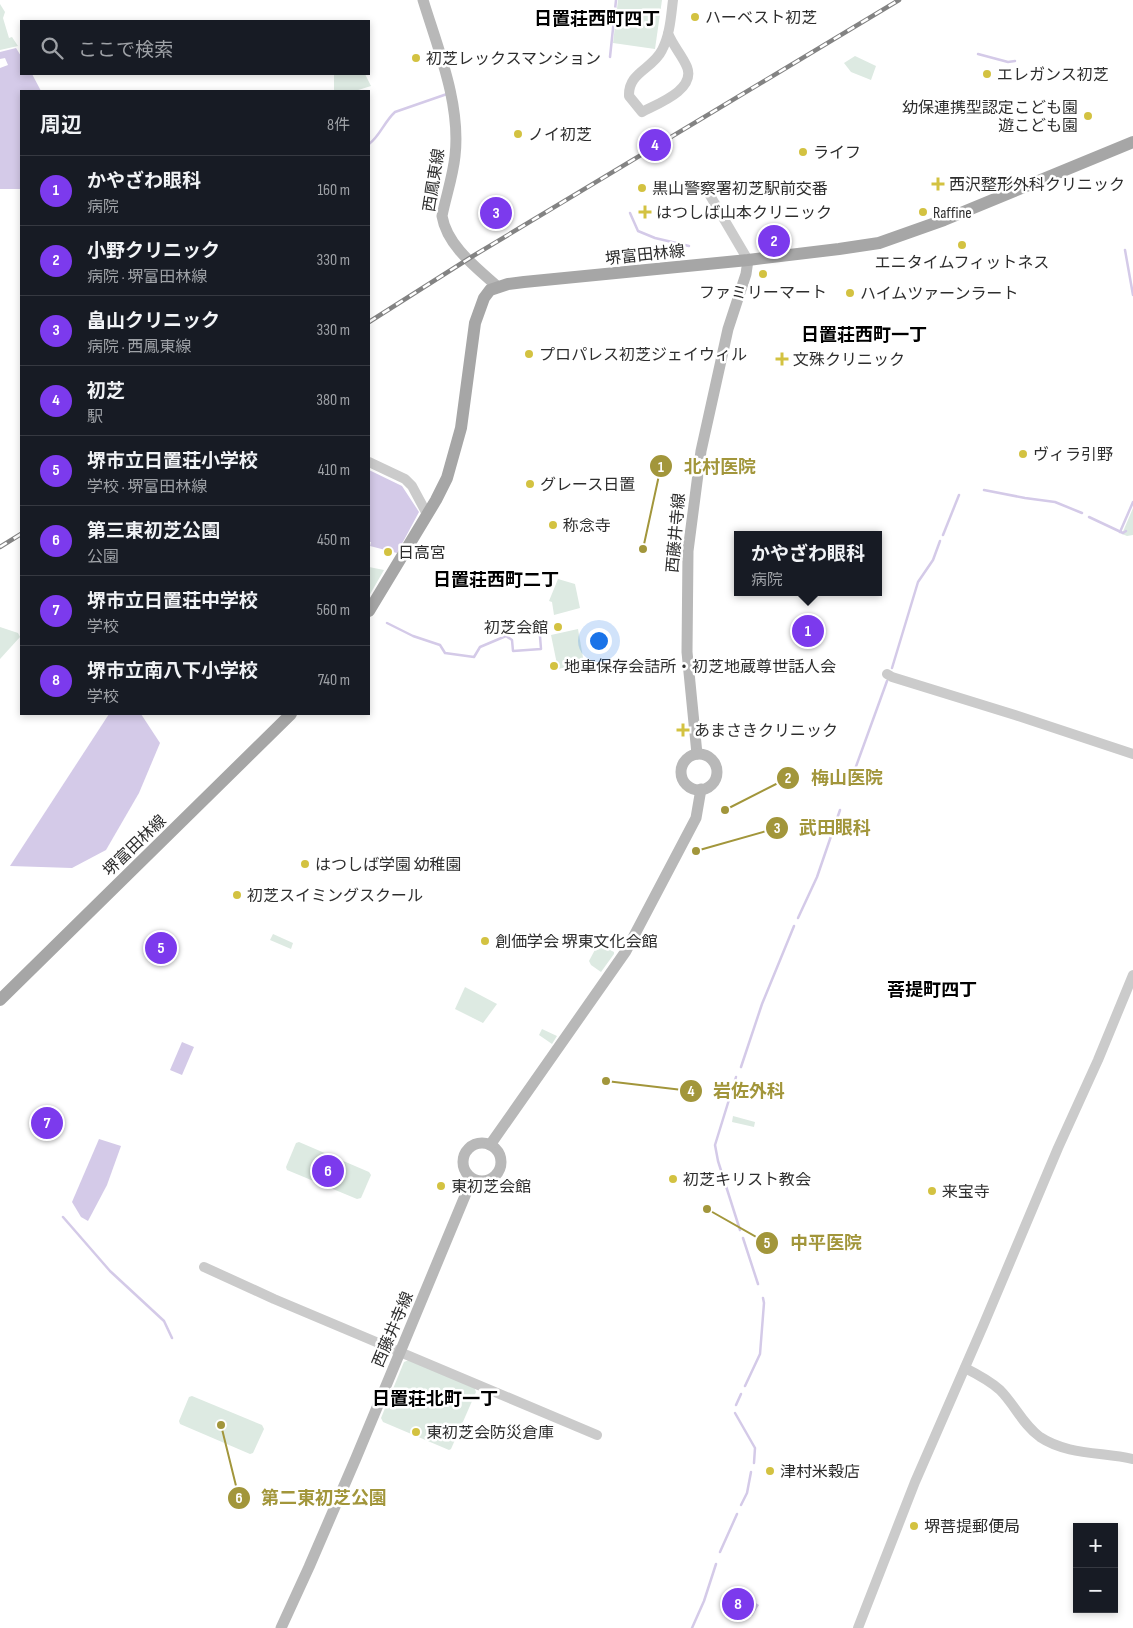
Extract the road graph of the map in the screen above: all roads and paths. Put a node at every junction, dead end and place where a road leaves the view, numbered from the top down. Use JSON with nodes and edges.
{"nodes":[{"id":1,"x":423,"y":0,"type":"edge"},
{"id":2,"x":673,"y":0,"type":"edge"},
{"id":3,"x":668,"y":33,"type":"junction"},
{"id":4,"x":1133,"y":142,"type":"edge"},
{"id":5,"x":708,"y":192,"type":"dead end"},
{"id":6,"x":748,"y":260,"type":"junction"},
{"id":7,"x":498,"y":288,"type":"junction"},
{"id":8,"x":370,"y":462,"type":"edge"},
{"id":9,"x":427,"y":514,"type":"junction"},
{"id":10,"x":370,"y":609,"type":"edge"},
{"id":11,"x":887,"y":674,"type":"dead end"},
{"id":12,"x":289,"y":715,"type":"edge"},
{"id":13,"x":697,"y":754,"type":"junction"},
{"id":14,"x":1133,"y":754,"type":"edge"},
{"id":15,"x":701,"y":789,"type":"junction"},
{"id":16,"x":1133,"y":975,"type":"edge"},
{"id":17,"x":0,"y":1000,"type":"edge"},
{"id":18,"x":490,"y":1144,"type":"junction"},
{"id":19,"x":472,"y":1179,"type":"junction"},
{"id":20,"x":204,"y":1267,"type":"dead end"},
{"id":21,"x":400,"y":1351,"type":"junction"},
{"id":22,"x":965,"y":1368,"type":"junction"},
{"id":23,"x":597,"y":1435,"type":"dead end"},
{"id":24,"x":1133,"y":1459,"type":"edge"},
{"id":25,"x":281,"y":1628,"type":"edge"},
{"id":26,"x":858,"y":1628,"type":"edge"}],
"edges":[{"from":1,"to":7,"type":"main road","name":"西鳳東線"},
{"from":2,"to":3,"type":"street"},
{"from":3,"to":3,"type":"street"},
{"from":4,"to":6,"type":"main road","name":"堺富田林線"},
{"from":5,"to":6,"type":"street"},
{"from":6,"to":7,"type":"main road","name":"堺富田林線"},
{"from":6,"to":13,"type":"main road","name":"西藤井寺線"},
{"from":7,"to":9,"type":"main road"},
{"from":8,"to":9,"type":"street"},
{"from":9,"to":10,"type":"main road"},
{"from":11,"to":14,"type":"street"},
{"from":12,"to":17,"type":"main road","name":"堺富田林線"},
{"from":13,"to":15,"type":"main road"},
{"from":13,"to":15,"type":"main road"},
{"from":15,"to":18,"type":"main road"},
{"from":16,"to":22,"type":"street"},
{"from":18,"to":19,"type":"main road"},
{"from":18,"to":19,"type":"main road"},
{"from":19,"to":21,"type":"main road","name":"西藤井寺線"},
{"from":20,"to":21,"type":"street"},
{"from":21,"to":23,"type":"street"},
{"from":21,"to":25,"type":"main road","name":"西藤井寺線"},
{"from":22,"to":24,"type":"street"},
{"from":22,"to":26,"type":"street"}]}
